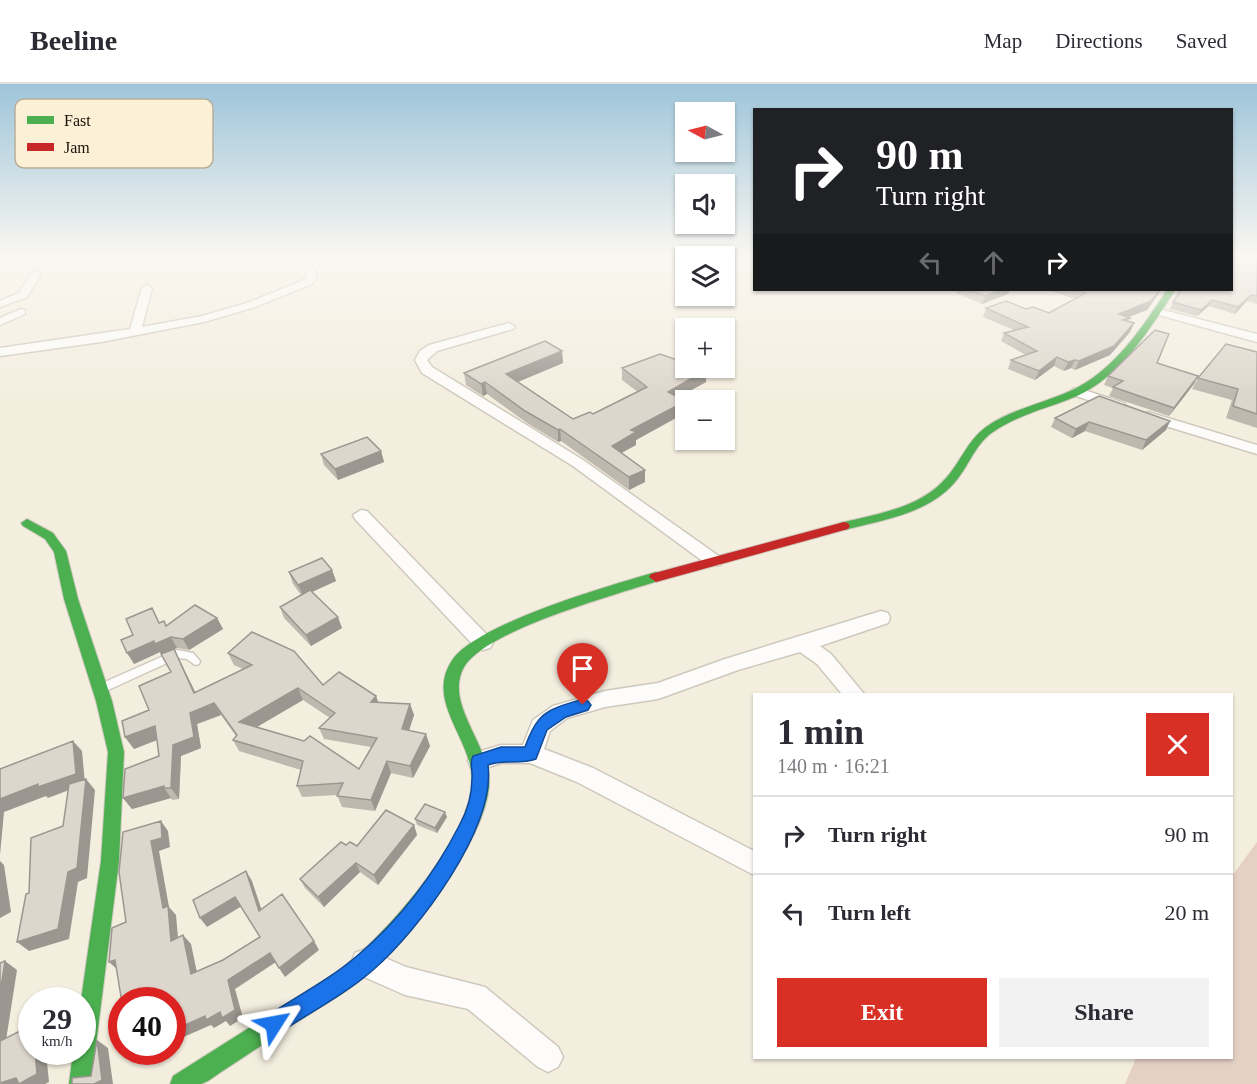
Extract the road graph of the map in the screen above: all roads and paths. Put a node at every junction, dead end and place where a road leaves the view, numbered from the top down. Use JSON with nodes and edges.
{"nodes":[{"id":1,"x":143,"y":304,"type":"edge"},
{"id":2,"x":252,"y":304,"type":"edge"},
{"id":3,"x":1164,"y":304,"type":"edge"},
{"id":4,"x":21,"y":312,"type":"dead end"},
{"id":5,"x":1159,"y":312,"type":"junction"},
{"id":6,"x":0,"y":322,"type":"edge"},
{"id":7,"x":508,"y":327,"type":"dead end"},
{"id":8,"x":135,"y":332,"type":"junction"},
{"id":9,"x":1257,"y":338,"type":"edge"},
{"id":10,"x":0,"y":352,"type":"edge"},
{"id":11,"x":1078,"y":392,"type":"junction"},
{"id":12,"x":1257,"y":450,"type":"edge"},
{"id":13,"x":362,"y":515,"type":"dead end"},
{"id":14,"x":27,"y":523,"type":"dead end"},
{"id":15,"x":714,"y":561,"type":"junction"},
{"id":16,"x":881,"y":618,"type":"dead end"},
{"id":17,"x":483,"y":643,"type":"junction"},
{"id":18,"x":803,"y":644,"type":"junction"},
{"id":19,"x":195,"y":661,"type":"dead end"},
{"id":20,"x":100,"y":689,"type":"junction"},
{"id":21,"x":853,"y":693,"type":"edge"},
{"id":22,"x":531,"y":754,"type":"junction"},
{"id":23,"x":479,"y":761,"type":"junction"},
{"id":24,"x":753,"y":862,"type":"edge"},
{"id":25,"x":365,"y":963,"type":"junction"},
{"id":26,"x":548,"y":1057,"type":"dead end"},
{"id":27,"x":224,"y":1072,"type":"edge"},
{"id":28,"x":80,"y":1084,"type":"edge"},
{"id":29,"x":181,"y":1084,"type":"edge"}],
"edges":[{"from":1,"to":8,"type":"street"},
{"from":2,"to":8,"type":"street"},
{"from":3,"to":5,"type":"street"},
{"from":4,"to":6,"type":"street"},
{"from":5,"to":9,"type":"street"},
{"from":5,"to":11,"type":"street"},
{"from":7,"to":15,"type":"street"},
{"from":8,"to":10,"type":"street"},
{"from":11,"to":12,"type":"street"},
{"from":11,"to":15,"type":"street"},
{"from":13,"to":17,"type":"street"},
{"from":14,"to":20,"type":"street"},
{"from":15,"to":17,"type":"street"},
{"from":16,"to":18,"type":"street"},
{"from":17,"to":23,"type":"street"},
{"from":18,"to":21,"type":"street"},
{"from":18,"to":22,"type":"street"},
{"from":19,"to":20,"type":"lane"},
{"from":20,"to":28,"type":"street"},
{"from":22,"to":23,"type":"street"},
{"from":22,"to":24,"type":"street"},
{"from":23,"to":25,"type":"street"},
{"from":25,"to":26,"type":"street"},
{"from":25,"to":27,"type":"street"},
{"from":27,"to":29,"type":"street"}]}
